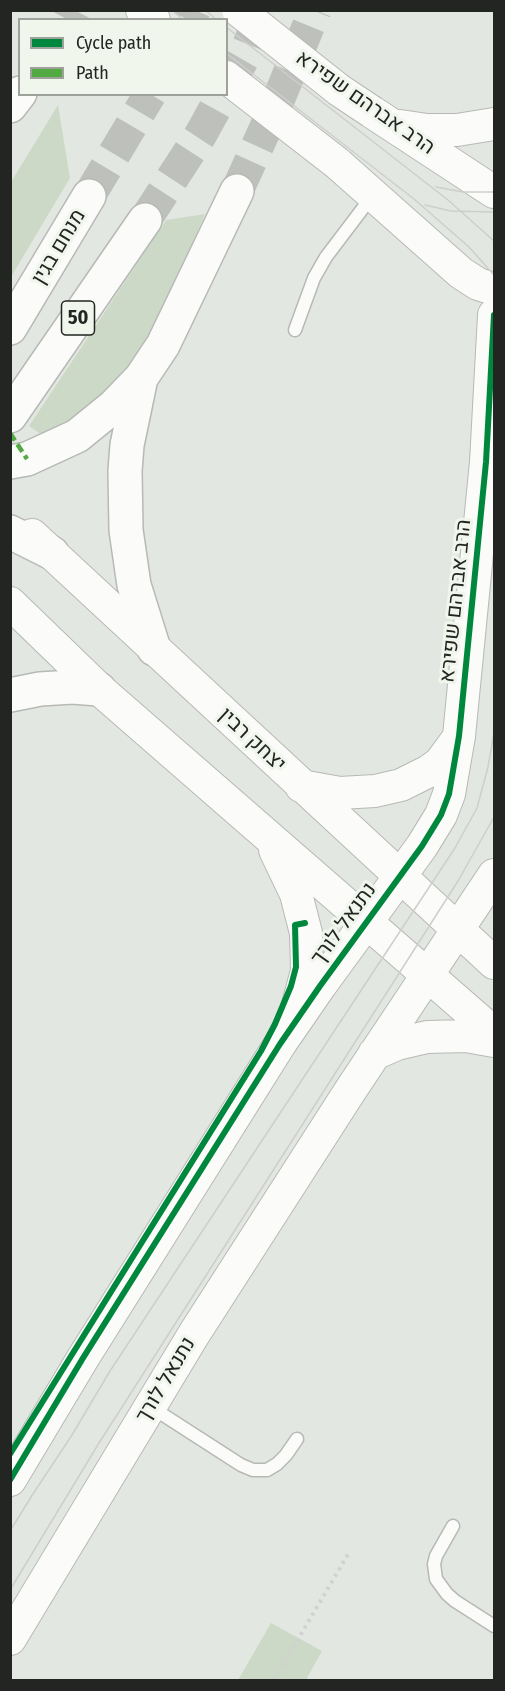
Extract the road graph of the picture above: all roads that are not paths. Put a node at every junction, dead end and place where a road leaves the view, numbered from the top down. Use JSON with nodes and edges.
{"nodes":[{"id":1,"x":238,"y":10,"type":"edge"},
{"id":2,"x":228,"y":78,"type":"edge"},
{"id":3,"x":383,"y":118,"type":"junction"},
{"id":4,"x":495,"y":124,"type":"edge"},
{"id":5,"x":237,"y":191,"type":"tunnel mouth"},
{"id":6,"x":495,"y":192,"type":"edge"},
{"id":7,"x":374,"y":195,"type":"junction"},
{"id":8,"x":89,"y":196,"type":"tunnel mouth"},
{"id":9,"x":145,"y":220,"type":"tunnel mouth"},
{"id":10,"x":495,"y":289,"type":"edge"},
{"id":11,"x":495,"y":315,"type":"edge"},
{"id":12,"x":10,"y":328,"type":"edge"},
{"id":13,"x":295,"y":330,"type":"dead end"},
{"id":14,"x":141,"y":378,"type":"junction"},
{"id":15,"x":10,"y":416,"type":"edge"},
{"id":16,"x":10,"y":462,"type":"edge"},
{"id":17,"x":10,"y":516,"type":"edge"},
{"id":18,"x":10,"y":532,"type":"edge"},
{"id":19,"x":52,"y":552,"type":"junction"},
{"id":20,"x":10,"y":603,"type":"edge"},
{"id":21,"x":154,"y":649,"type":"junction"},
{"id":22,"x":99,"y":688,"type":"junction"},
{"id":23,"x":10,"y":695,"type":"edge"},
{"id":24,"x":459,"y":736,"type":"junction"},
{"id":25,"x":301,"y":786,"type":"junction"},
{"id":26,"x":266,"y":834,"type":"junction"},
{"id":27,"x":495,"y":875,"type":"edge"},
{"id":28,"x":399,"y":876,"type":"junction"},
{"id":29,"x":366,"y":922,"type":"junction"},
{"id":30,"x":459,"y":930,"type":"junction"},
{"id":31,"x":495,"y":963,"type":"edge"},
{"id":32,"x":427,"y":975,"type":"junction"},
{"id":33,"x":495,"y":1033,"type":"edge"},
{"id":34,"x":495,"y":1041,"type":"edge"},
{"id":35,"x":280,"y":1044,"type":"junction"},
{"id":36,"x":374,"y":1054,"type":"junction"},
{"id":37,"x":150,"y":1407,"type":"junction"},
{"id":38,"x":297,"y":1439,"type":"dead end"},
{"id":39,"x":10,"y":1480,"type":"edge"},
{"id":40,"x":453,"y":1526,"type":"dead end"},
{"id":41,"x":495,"y":1626,"type":"edge"},
{"id":42,"x":10,"y":1640,"type":"edge"}],
"edges":[{"from":1,"to":3,"type":"street","name":"הרב אברהם שפירא","bridge":true},
{"from":2,"to":7,"type":"street","bridge":true},
{"from":3,"to":4,"type":"street"},
{"from":3,"to":6,"type":"street","name":"הרב אברהם שפירא"},
{"from":5,"to":14,"type":"highway"},
{"from":7,"to":10,"type":"street"},
{"from":7,"to":13,"type":"lane"},
{"from":8,"to":12,"type":"highway","name":"מנחם בגין","number":"50"},
{"from":9,"to":15,"type":"highway","number":"50"},
{"from":11,"to":24,"type":"street","name":"הרב אברהם שפירא"},
{"from":14,"to":16,"type":"highway"},
{"from":14,"to":21,"type":"highway"},
{"from":17,"to":19,"type":"street","name":"יצחק רבין"},
{"from":18,"to":19,"type":"highway"},
{"from":19,"to":21,"type":"street","name":"יצחק רבין"},
{"from":20,"to":22,"type":"street"},
{"from":21,"to":25,"type":"street","name":"יצחק רבין"},
{"from":22,"to":23,"type":"highway"},
{"from":22,"to":26,"type":"street"},
{"from":24,"to":25,"type":"street"},
{"from":24,"to":28,"type":"street","name":"הרב אברהם שפירא"},
{"from":25,"to":28,"type":"street","name":"יצחק רבין"},
{"from":26,"to":29,"type":"street"},
{"from":26,"to":35,"type":"street"},
{"from":27,"to":30,"type":"street"},
{"from":28,"to":29,"type":"street","name":"נתנאל לורך"},
{"from":28,"to":30,"type":"street","name":"יצחק רבין"},
{"from":29,"to":32,"type":"street"},
{"from":29,"to":35,"type":"street","name":"נתנאל לורך"},
{"from":30,"to":31,"type":"street","name":"יצחק רבין"},
{"from":30,"to":32,"type":"street"},
{"from":32,"to":33,"type":"street"},
{"from":32,"to":36,"type":"street","name":"נתנאל לורך"},
{"from":34,"to":36,"type":"street"},
{"from":35,"to":39,"type":"street","name":"נתנאל לורך"},
{"from":36,"to":37,"type":"street","name":"נתנאל לורך"},
{"from":37,"to":38,"type":"lane"},
{"from":37,"to":42,"type":"street","name":"נתנאל לורך"},
{"from":40,"to":41,"type":"lane"}]}
